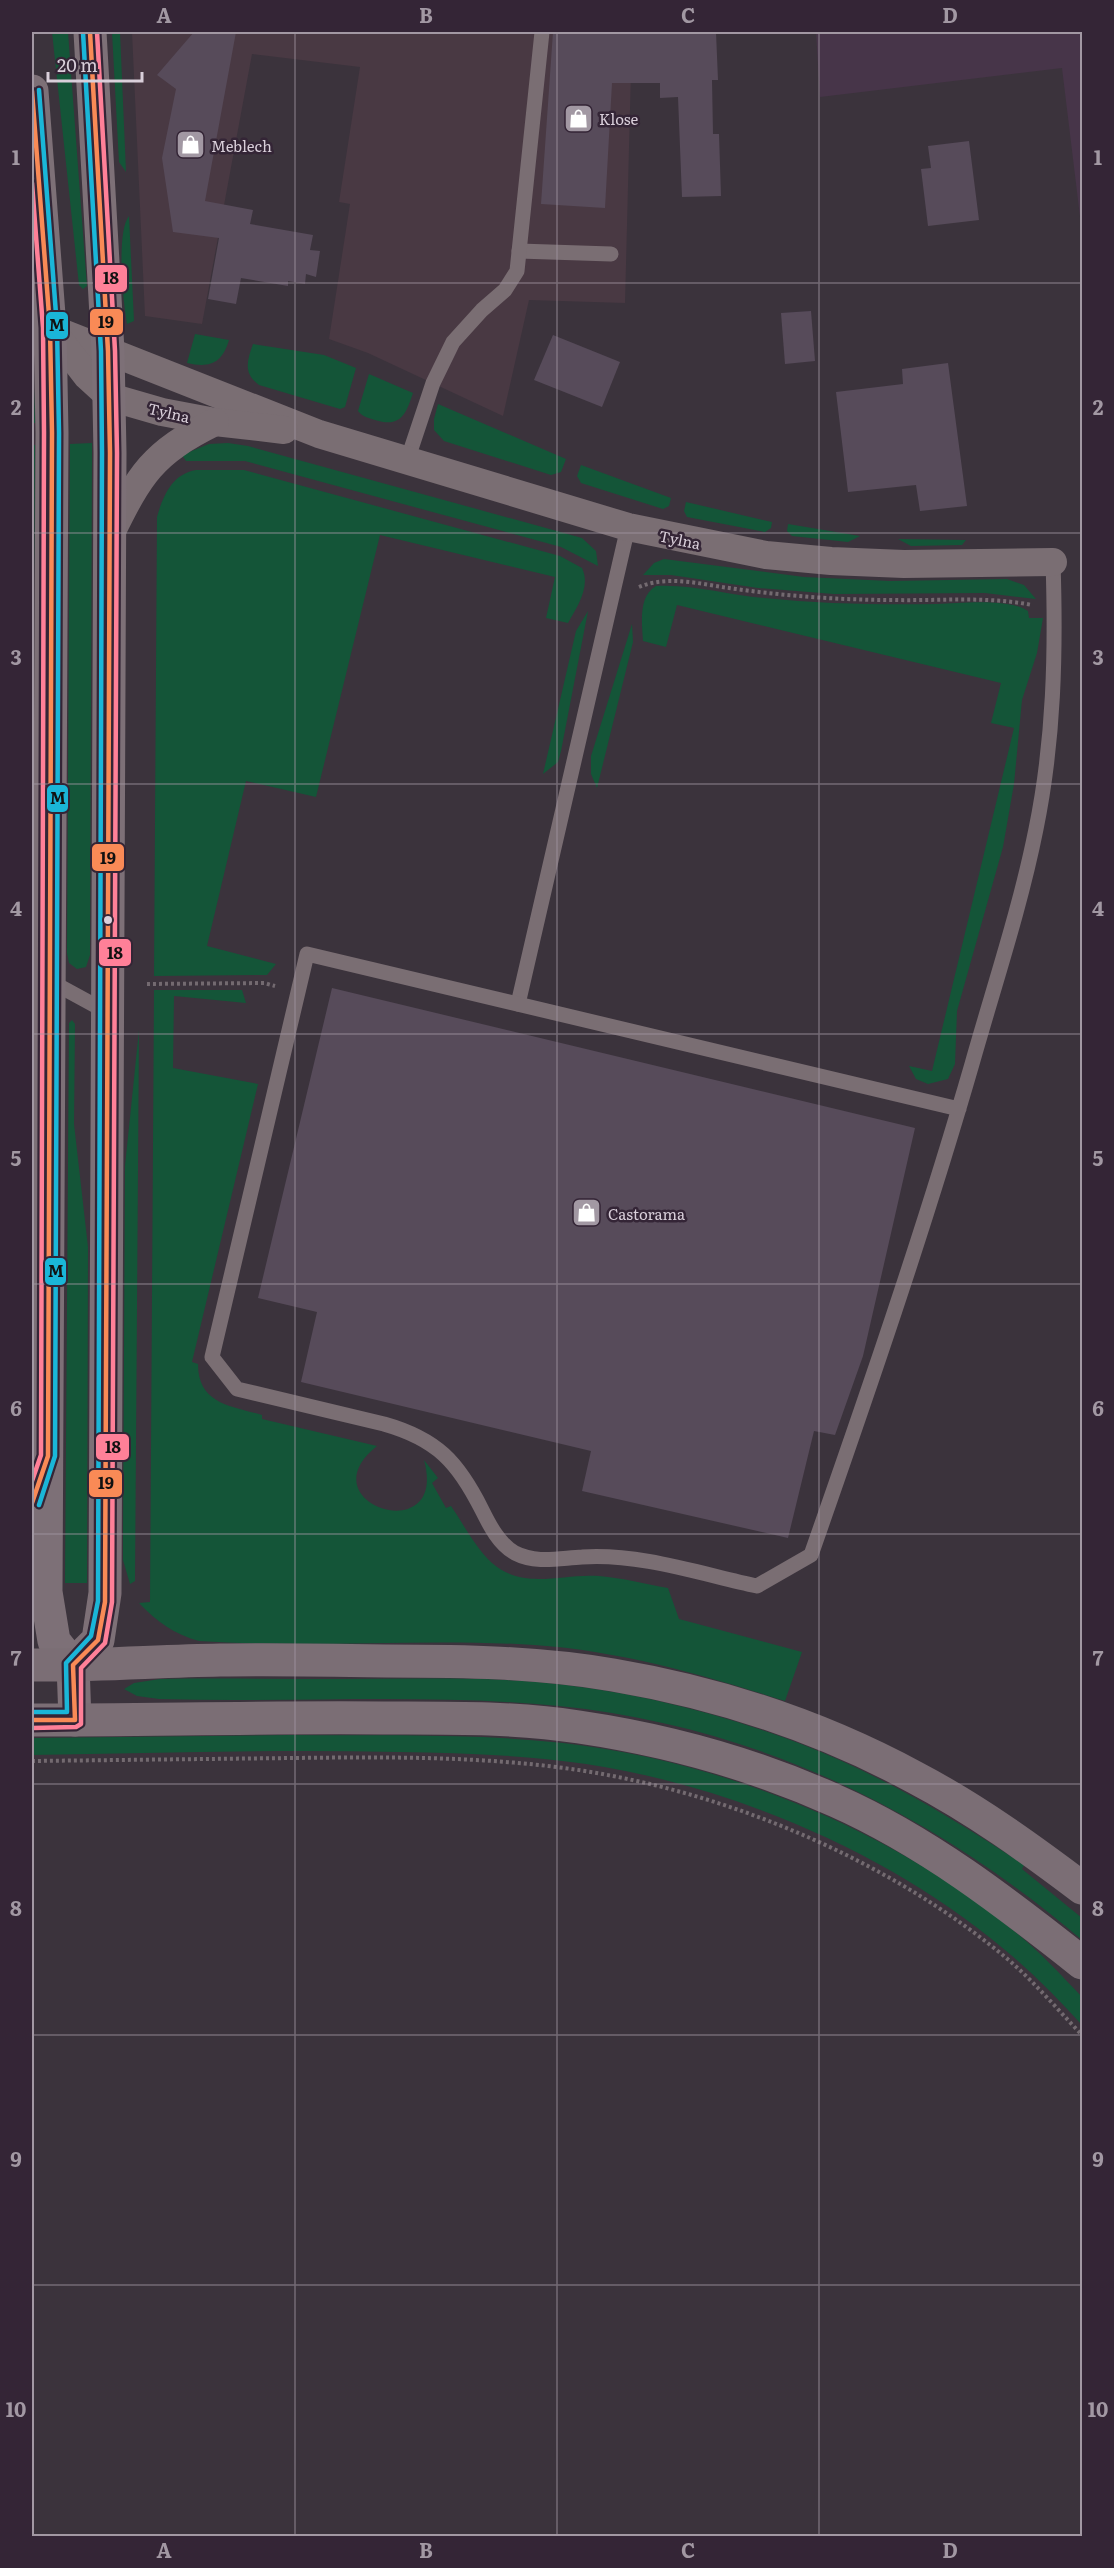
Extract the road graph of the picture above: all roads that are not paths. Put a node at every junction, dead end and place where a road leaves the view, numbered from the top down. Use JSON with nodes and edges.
{"nodes":[{"id":1,"x":90,"y":32,"type":"edge"},
{"id":2,"x":542,"y":32,"type":"edge"},
{"id":3,"x":32,"y":91,"type":"edge"},
{"id":4,"x":519,"y":251,"type":"junction"},
{"id":5,"x":611,"y":255,"type":"dead end"},
{"id":6,"x":41,"y":326,"type":"edge"},
{"id":7,"x":108,"y":351,"type":"junction"},
{"id":8,"x":110,"y":397,"type":"junction"},
{"id":9,"x":215,"y":423,"type":"junction"},
{"id":10,"x":319,"y":434,"type":"junction"},
{"id":11,"x":407,"y":461,"type":"junction"},
{"id":12,"x":628,"y":527,"type":"junction"},
{"id":13,"x":110,"y":535,"type":"junction"},
{"id":14,"x":1053,"y":562,"type":"joint"},
{"id":15,"x":41,"y":981,"type":"edge"},
{"id":16,"x":518,"y":1004,"type":"junction"},
{"id":17,"x":107,"y":1012,"type":"junction"},
{"id":18,"x":959,"y":1109,"type":"junction"},
{"id":19,"x":40,"y":1157,"type":"edge"},
{"id":20,"x":48,"y":1456,"type":"junction"},
{"id":21,"x":32,"y":1503,"type":"edge"},
{"id":22,"x":32,"y":1665,"type":"edge"},
{"id":23,"x":73,"y":1665,"type":"junction"},
{"id":24,"x":32,"y":1720,"type":"edge"},
{"id":25,"x":75,"y":1720,"type":"junction"},
{"id":26,"x":1070,"y":1878,"type":"edge"},
{"id":27,"x":1083,"y":1895,"type":"edge"},
{"id":28,"x":1015,"y":1910,"type":"junction"},
{"id":29,"x":1083,"y":1963,"type":"edge"},
{"id":30,"x":1083,"y":1981,"type":"edge"}],
"edges":[{"from":1,"to":7,"type":"street"},
{"from":2,"to":4,"type":"lane"},
{"from":3,"to":6,"type":"street"},
{"from":4,"to":5,"type":"lane"},
{"from":4,"to":11,"type":"lane"},
{"from":6,"to":7,"type":"street","name":"Tylna"},
{"from":6,"to":8,"type":"street","name":"Tylna"},
{"from":6,"to":15,"type":"street"},
{"from":7,"to":8,"type":"street"},
{"from":7,"to":10,"type":"street","name":"Tylna"},
{"from":8,"to":9,"type":"street","name":"Tylna"},
{"from":8,"to":13,"type":"street"},
{"from":9,"to":10,"type":"street","name":"Tylna"},
{"from":9,"to":13,"type":"street"},
{"from":10,"to":11,"type":"street","name":"Tylna"},
{"from":11,"to":12,"type":"street","name":"Tylna"},
{"from":12,"to":14,"type":"street","name":"Tylna"},
{"from":12,"to":16,"type":"lane"},
{"from":13,"to":17,"type":"street"},
{"from":14,"to":18,"type":"lane"},
{"from":15,"to":17,"type":"lane"},
{"from":15,"to":19,"type":"street"},
{"from":16,"to":18,"type":"lane"},
{"from":16,"to":18,"type":"lane"},
{"from":17,"to":23,"type":"street"},
{"from":19,"to":20,"type":"street"},
{"from":20,"to":21,"type":"street"},
{"from":20,"to":23,"type":"street"},
{"from":22,"to":23,"type":"main road"},
{"from":23,"to":25,"type":"street"},
{"from":23,"to":26,"type":"main road"},
{"from":24,"to":25,"type":"main road"},
{"from":25,"to":28,"type":"main road"},
{"from":26,"to":27,"type":"main road"},
{"from":28,"to":29,"type":"main road"},
{"from":28,"to":30,"type":"street"}]}
